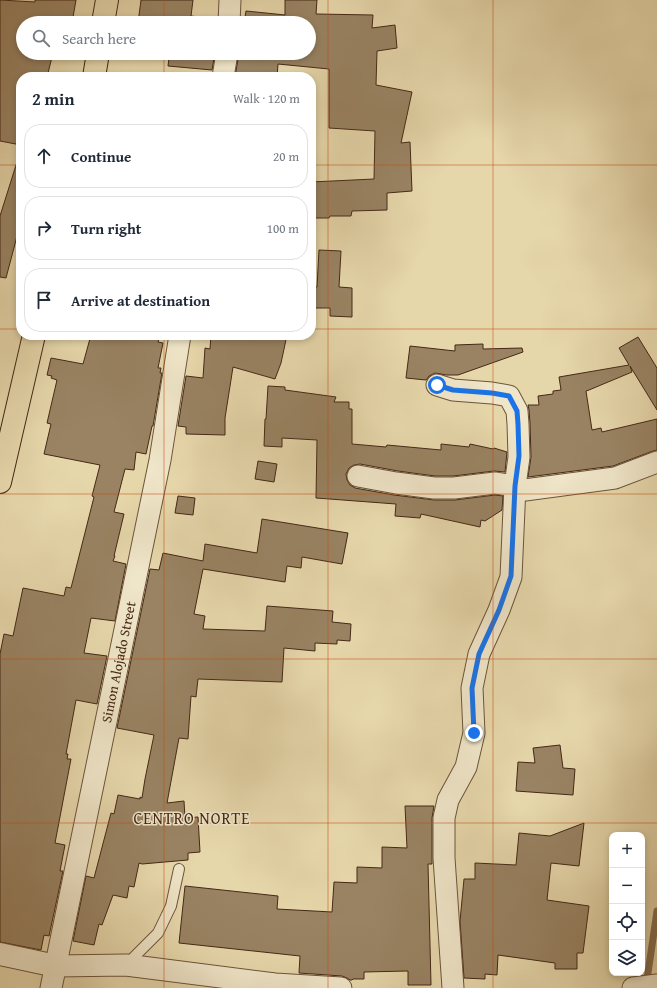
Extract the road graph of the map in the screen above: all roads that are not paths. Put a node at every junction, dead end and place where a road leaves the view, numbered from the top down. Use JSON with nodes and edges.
{"nodes":[{"id":1,"x":107,"y":0,"type":"edge"},
{"id":2,"x":230,"y":0,"type":"edge"},
{"id":3,"x":104,"y":16,"type":"edge"},
{"id":4,"x":229,"y":16,"type":"edge"},
{"id":5,"x":97,"y":60,"type":"edge"},
{"id":6,"x":226,"y":60,"type":"edge"},
{"id":7,"x":95,"y":72,"type":"edge"},
{"id":8,"x":224,"y":72,"type":"edge"},
{"id":9,"x":33,"y":340,"type":"edge"},
{"id":10,"x":179,"y":340,"type":"edge"},
{"id":11,"x":437,"y":385,"type":"dead end"},
{"id":12,"x":657,"y":462,"type":"edge"},
{"id":13,"x":358,"y":476,"type":"dead end"},
{"id":14,"x":0,"y":482,"type":"edge"},
{"id":15,"x":515,"y":486,"type":"junction"},
{"id":16,"x":179,"y":869,"type":"dead end"},
{"id":17,"x":0,"y":954,"type":"edge"},
{"id":18,"x":126,"y":965,"type":"junction"},
{"id":19,"x":56,"y":966,"type":"junction"},
{"id":20,"x":657,"y":985,"type":"edge"},
{"id":21,"x":51,"y":988,"type":"edge"},
{"id":22,"x":341,"y":988,"type":"edge"},
{"id":23,"x":453,"y":988,"type":"edge"},
{"id":24,"x":633,"y":988,"type":"edge"}],
"edges":[{"from":1,"to":3,"type":"main road"},
{"from":2,"to":4,"type":"street"},
{"from":5,"to":7,"type":"main road"},
{"from":6,"to":8,"type":"street"},
{"from":9,"to":14,"type":"main road"},
{"from":10,"to":19,"type":"street","name":"Simon Alojado Street"},
{"from":11,"to":15,"type":"street"},
{"from":12,"to":15,"type":"street"},
{"from":13,"to":15,"type":"street"},
{"from":15,"to":23,"type":"street"},
{"from":16,"to":18,"type":"lane"},
{"from":17,"to":19,"type":"street"},
{"from":18,"to":19,"type":"street"},
{"from":18,"to":22,"type":"street"},
{"from":19,"to":21,"type":"street","name":"Simon Alojado Street"},
{"from":20,"to":24,"type":"street"}]}
